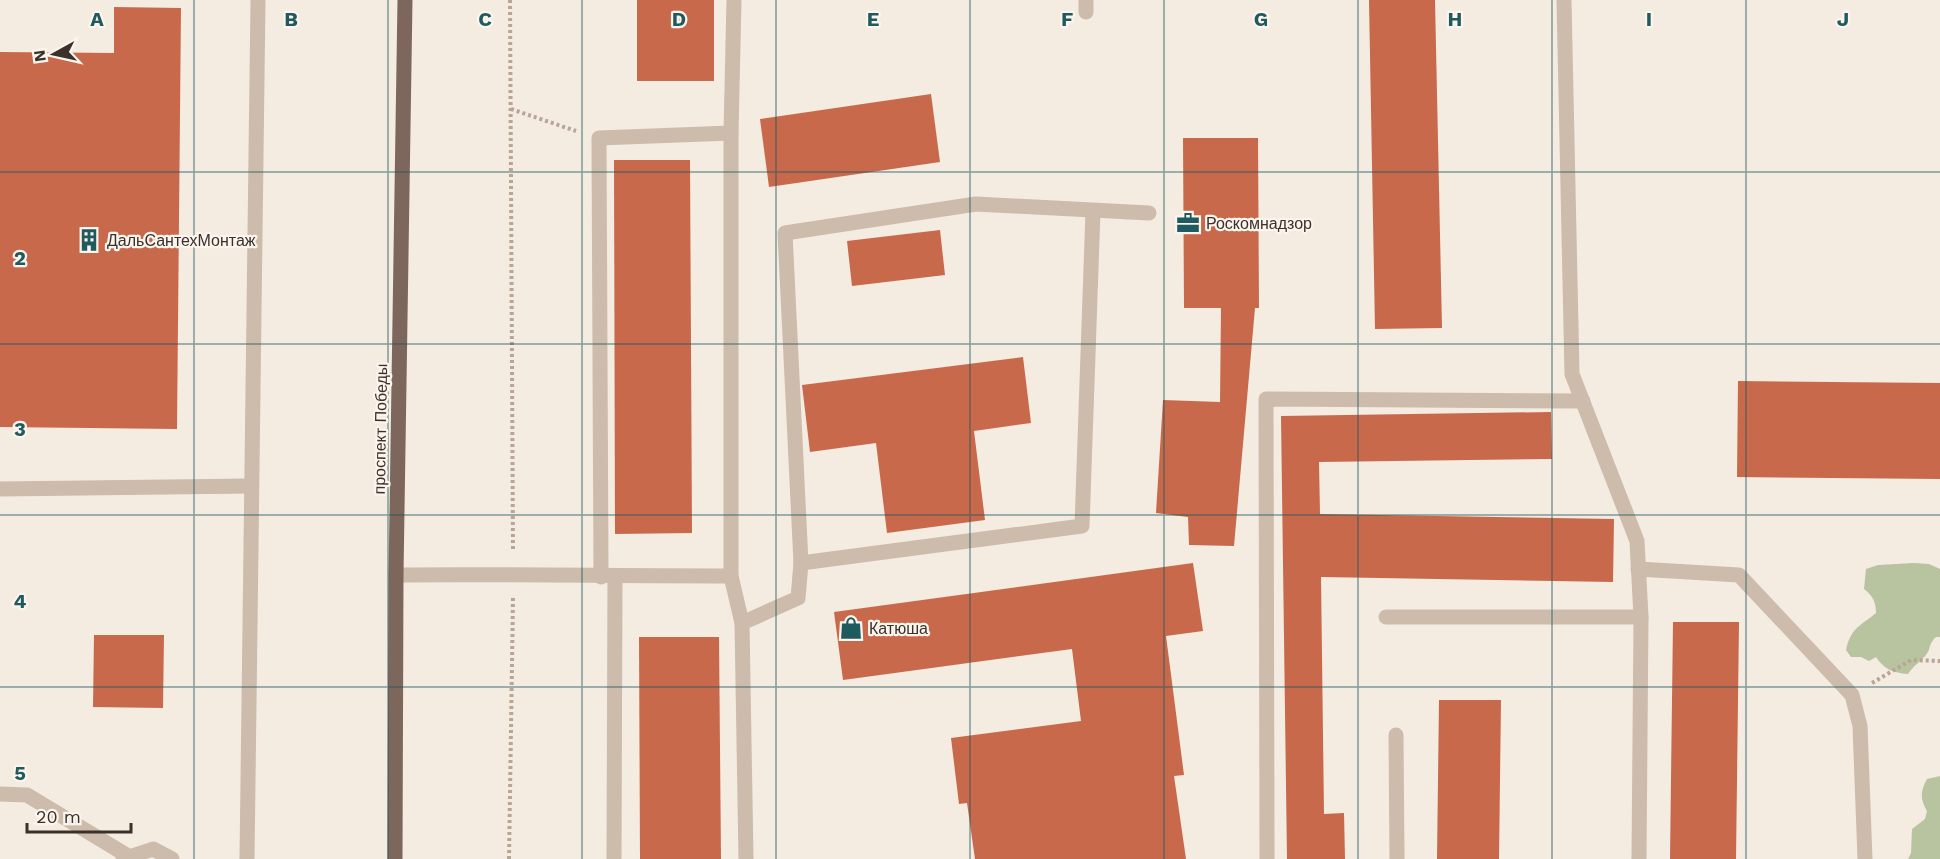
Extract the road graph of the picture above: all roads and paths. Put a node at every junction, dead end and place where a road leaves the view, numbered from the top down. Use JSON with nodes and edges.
{"nodes":[{"id":1,"x":258,"y":0,"type":"edge"},
{"id":2,"x":405,"y":0,"type":"edge"},
{"id":3,"x":510,"y":0,"type":"edge"},
{"id":4,"x":734,"y":0,"type":"edge"},
{"id":5,"x":1564,"y":0,"type":"edge"},
{"id":6,"x":511,"y":109,"type":"junction"},
{"id":7,"x":731,"y":133,"type":"junction"},
{"id":8,"x":599,"y":138,"type":"junction"},
{"id":9,"x":1093,"y":211,"type":"junction"},
{"id":10,"x":1149,"y":213,"type":"dead end"},
{"id":11,"x":1583,"y":401,"type":"junction"},
{"id":12,"x":250,"y":486,"type":"junction"},
{"id":13,"x":0,"y":489,"type":"edge"},
{"id":14,"x":801,"y":563,"type":"junction"},
{"id":15,"x":1638,"y":569,"type":"junction"},
{"id":16,"x":513,"y":574,"type":"junction"},
{"id":17,"x":396,"y":575,"type":"junction"},
{"id":18,"x":608,"y":576,"type":"junction"},
{"id":19,"x":731,"y":576,"type":"junction"},
{"id":20,"x":1386,"y":617,"type":"dead end"},
{"id":21,"x":1641,"y":617,"type":"junction"},
{"id":22,"x":742,"y":623,"type":"junction"},
{"id":23,"x":1940,"y":661,"type":"edge"},
{"id":24,"x":1852,"y":695,"type":"junction"},
{"id":25,"x":1396,"y":735,"type":"dead end"},
{"id":26,"x":0,"y":794,"type":"edge"},
{"id":27,"x":126,"y":858,"type":"edge"},
{"id":28,"x":172,"y":859,"type":"edge"},
{"id":29,"x":247,"y":859,"type":"edge"},
{"id":30,"x":394,"y":859,"type":"edge"},
{"id":31,"x":509,"y":859,"type":"edge"},
{"id":32,"x":614,"y":859,"type":"edge"},
{"id":33,"x":746,"y":859,"type":"edge"},
{"id":34,"x":1267,"y":859,"type":"edge"},
{"id":35,"x":1397,"y":859,"type":"edge"},
{"id":36,"x":1639,"y":859,"type":"edge"},
{"id":37,"x":1865,"y":859,"type":"edge"}],
"edges":[{"from":1,"to":12,"type":"lane"},
{"from":2,"to":17,"type":"main road","name":"проспект Победы"},
{"from":3,"to":6,"type":"path"},
{"from":4,"to":7,"type":"lane"},
{"from":5,"to":11,"type":"lane"},
{"from":6,"to":8,"type":"path"},
{"from":6,"to":16,"type":"path"},
{"from":7,"to":8,"type":"lane"},
{"from":7,"to":19,"type":"lane"},
{"from":8,"to":18,"type":"lane"},
{"from":9,"to":10,"type":"lane"},
{"from":9,"to":14,"type":"lane"},
{"from":9,"to":14,"type":"lane"},
{"from":11,"to":15,"type":"lane"},
{"from":11,"to":34,"type":"lane"},
{"from":12,"to":13,"type":"lane"},
{"from":12,"to":29,"type":"lane"},
{"from":14,"to":22,"type":"lane"},
{"from":15,"to":21,"type":"lane"},
{"from":15,"to":24,"type":"lane"},
{"from":16,"to":17,"type":"lane"},
{"from":16,"to":18,"type":"lane"},
{"from":16,"to":31,"type":"path"},
{"from":17,"to":30,"type":"main road","name":"проспект Победы"},
{"from":18,"to":19,"type":"lane"},
{"from":18,"to":32,"type":"lane"},
{"from":19,"to":22,"type":"lane"},
{"from":20,"to":21,"type":"lane"},
{"from":21,"to":36,"type":"lane"},
{"from":22,"to":33,"type":"lane"},
{"from":23,"to":24,"type":"path"},
{"from":24,"to":37,"type":"lane"},
{"from":25,"to":35,"type":"lane"},
{"from":26,"to":27,"type":"lane"},
{"from":27,"to":28,"type":"lane"}]}
